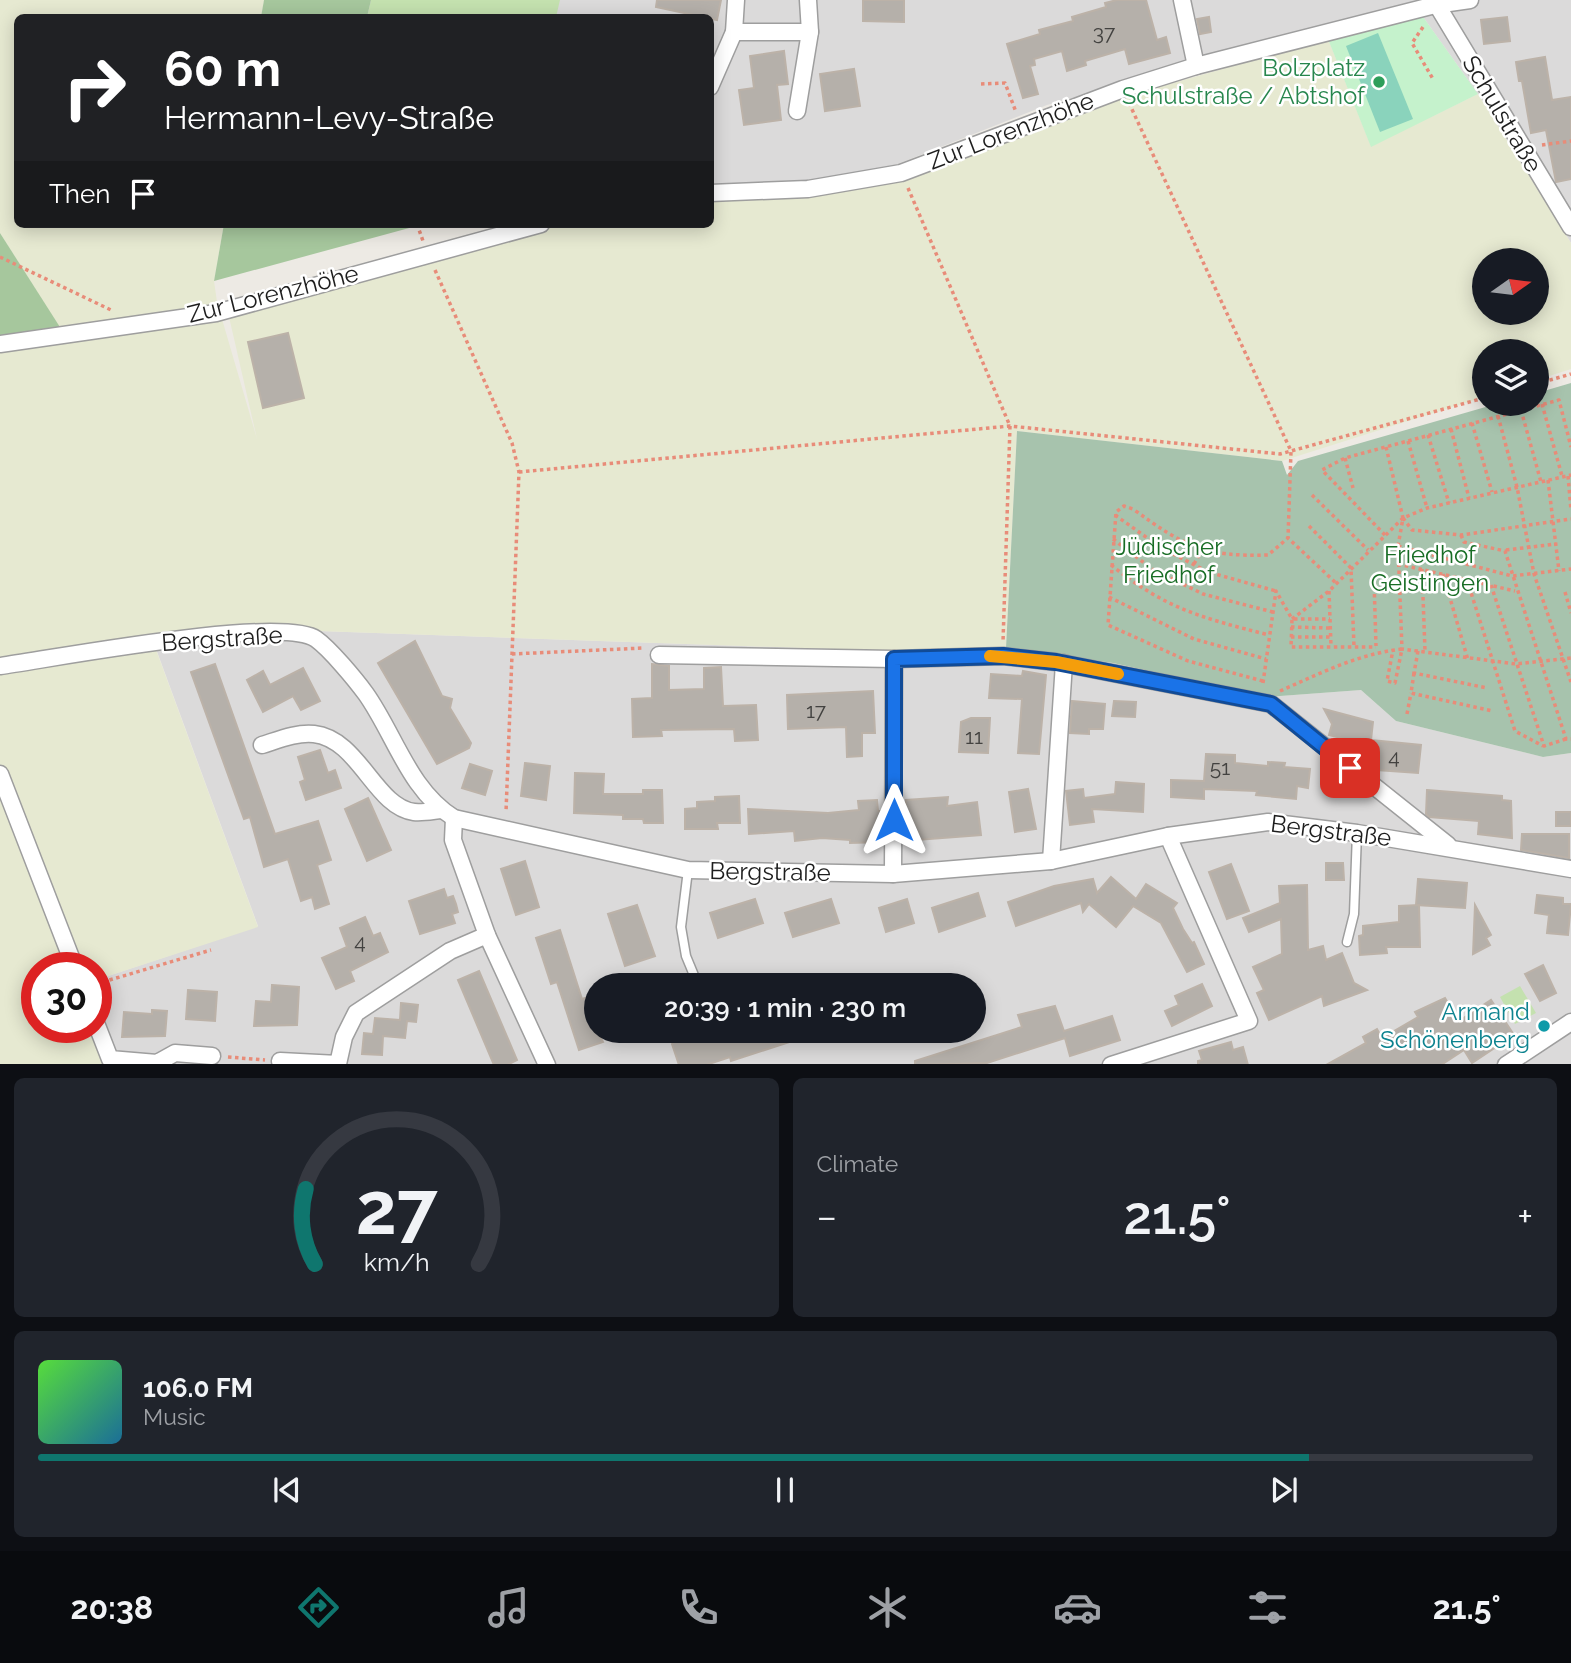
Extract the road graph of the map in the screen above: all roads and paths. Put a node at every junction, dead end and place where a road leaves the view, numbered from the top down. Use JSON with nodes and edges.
{"nodes":[{"id":1,"x":736,"y":0,"type":"edge"},
{"id":2,"x":808,"y":0,"type":"edge"},
{"id":3,"x":1182,"y":0,"type":"edge"},
{"id":4,"x":1469,"y":0,"type":"edge"},
{"id":5,"x":1436,"y":5,"type":"edge"},
{"id":6,"x":734,"y":32,"type":"junction"},
{"id":7,"x":810,"y":32,"type":"junction"},
{"id":8,"x":1196,"y":66,"type":"junction"},
{"id":9,"x":714,"y":79,"type":"edge"},
{"id":10,"x":1433,"y":79,"type":"dead end"},
{"id":11,"x":981,"y":84,"type":"dead end"},
{"id":12,"x":1123,"y":89,"type":"junction"},
{"id":13,"x":797,"y":110,"type":"dead end"},
{"id":14,"x":1021,"y":127,"type":"junction"},
{"id":15,"x":1571,"y":141,"type":"edge"},
{"id":16,"x":1522,"y":148,"type":"junction"},
{"id":17,"x":901,"y":173,"type":"junction"},
{"id":18,"x":714,"y":193,"type":"edge"},
{"id":19,"x":526,"y":228,"type":"edge"},
{"id":20,"x":1571,"y":228,"type":"edge"},
{"id":21,"x":428,"y":255,"type":"junction"},
{"id":22,"x":0,"y":257,"type":"edge"},
{"id":23,"x":123,"y":325,"type":"junction"},
{"id":24,"x":0,"y":344,"type":"edge"},
{"id":25,"x":1571,"y":374,"type":"edge"},
{"id":26,"x":1549,"y":380,"type":"edge"},
{"id":27,"x":1472,"y":401,"type":"edge"},
{"id":28,"x":1549,"y":402,"type":"edge"},
{"id":29,"x":1498,"y":416,"type":"joint"},
{"id":30,"x":1523,"y":416,"type":"edge"},
{"id":31,"x":1546,"y":416,"type":"edge"},
{"id":32,"x":1472,"y":424,"type":"junction"},
{"id":33,"x":1010,"y":426,"type":"junction"},
{"id":34,"x":1451,"y":429,"type":"junction"},
{"id":35,"x":1429,"y":435,"type":"junction"},
{"id":36,"x":1408,"y":441,"type":"junction"},
{"id":37,"x":1386,"y":447,"type":"junction"},
{"id":38,"x":1571,"y":447,"type":"edge"},
{"id":39,"x":1291,"y":451,"type":"junction"},
{"id":40,"x":1345,"y":458,"type":"junction"},
{"id":41,"x":519,"y":472,"type":"junction"},
{"id":42,"x":1567,"y":476,"type":"edge"},
{"id":43,"x":1548,"y":480,"type":"junction"},
{"id":44,"x":1541,"y":482,"type":"junction"},
{"id":45,"x":1517,"y":487,"type":"junction"},
{"id":46,"x":1353,"y":488,"type":"dead end"},
{"id":47,"x":1492,"y":493,"type":"junction"},
{"id":48,"x":1312,"y":495,"type":"dead end"},
{"id":49,"x":1469,"y":498,"type":"junction"},
{"id":50,"x":1449,"y":503,"type":"junction"},
{"id":51,"x":1427,"y":508,"type":"junction"},
{"id":52,"x":1571,"y":510,"type":"edge"},
{"id":53,"x":1115,"y":515,"type":"junction"},
{"id":54,"x":1403,"y":518,"type":"junction"},
{"id":55,"x":1571,"y":519,"type":"edge"},
{"id":56,"x":1553,"y":522,"type":"junction"},
{"id":57,"x":1523,"y":525,"type":"junction"},
{"id":58,"x":1309,"y":526,"type":"dead end"},
{"id":59,"x":1385,"y":535,"type":"junction"},
{"id":60,"x":1461,"y":536,"type":"junction"},
{"id":61,"x":1288,"y":538,"type":"junction"},
{"id":62,"x":1113,"y":539,"type":"junction"},
{"id":63,"x":1556,"y":544,"type":"junction"},
{"id":64,"x":1398,"y":545,"type":"junction"},
{"id":65,"x":1527,"y":547,"type":"junction"},
{"id":66,"x":1202,"y":550,"type":"junction"},
{"id":67,"x":1368,"y":550,"type":"junction"},
{"id":68,"x":1505,"y":551,"type":"junction"},
{"id":69,"x":1398,"y":564,"type":"junction"},
{"id":70,"x":1111,"y":565,"type":"junction"},
{"id":71,"x":1194,"y":565,"type":"junction"},
{"id":72,"x":1351,"y":568,"type":"junction"},
{"id":73,"x":1422,"y":569,"type":"junction"},
{"id":74,"x":1571,"y":569,"type":"edge"},
{"id":75,"x":1559,"y":571,"type":"junction"},
{"id":76,"x":1534,"y":573,"type":"junction"},
{"id":77,"x":1443,"y":574,"type":"junction"},
{"id":78,"x":1512,"y":576,"type":"junction"},
{"id":79,"x":1374,"y":580,"type":"dead end"},
{"id":80,"x":1467,"y":580,"type":"junction"},
{"id":81,"x":1336,"y":583,"type":"junction"},
{"id":82,"x":1491,"y":585,"type":"junction"},
{"id":83,"x":1329,"y":591,"type":"junction"},
{"id":84,"x":1516,"y":591,"type":"junction"},
{"id":85,"x":1276,"y":592,"type":"junction"},
{"id":86,"x":1565,"y":592,"type":"dead end"},
{"id":87,"x":1109,"y":597,"type":"junction"},
{"id":88,"x":1273,"y":612,"type":"junction"},
{"id":89,"x":1571,"y":613,"type":"edge"},
{"id":90,"x":1292,"y":619,"type":"junction"},
{"id":91,"x":1330,"y":619,"type":"junction"},
{"id":92,"x":1291,"y":627,"type":"junction"},
{"id":93,"x":1330,"y":628,"type":"junction"},
{"id":94,"x":1269,"y":635,"type":"junction"},
{"id":95,"x":1291,"y":637,"type":"junction"},
{"id":96,"x":1331,"y":637,"type":"junction"},
{"id":97,"x":1331,"y":646,"type":"junction"},
{"id":98,"x":1354,"y":647,"type":"junction"},
{"id":99,"x":1402,"y":649,"type":"junction"},
{"id":100,"x":1376,"y":650,"type":"junction"},
{"id":101,"x":1393,"y":650,"type":"junction"},
{"id":102,"x":1418,"y":651,"type":"junction"},
{"id":103,"x":1425,"y":652,"type":"junction"},
{"id":104,"x":512,"y":654,"type":"junction"},
{"id":105,"x":659,"y":655,"type":"joint"},
{"id":106,"x":1003,"y":656,"type":"junction"},
{"id":107,"x":1571,"y":658,"type":"edge"},
{"id":108,"x":894,"y":659,"type":"junction"},
{"id":109,"x":1266,"y":659,"type":"junction"},
{"id":110,"x":1563,"y":659,"type":"junction"},
{"id":111,"x":1468,"y":660,"type":"junction"},
{"id":112,"x":1539,"y":661,"type":"junction"},
{"id":113,"x":1492,"y":662,"type":"junction"},
{"id":114,"x":1064,"y":663,"type":"junction"},
{"id":115,"x":1516,"y":664,"type":"junction"},
{"id":116,"x":0,"y":666,"type":"edge"},
{"id":117,"x":1414,"y":673,"type":"junction"},
{"id":118,"x":1263,"y":681,"type":"junction"},
{"id":119,"x":1571,"y":682,"type":"edge"},
{"id":120,"x":1487,"y":688,"type":"dead end"},
{"id":121,"x":1262,"y":692,"type":"dead end"},
{"id":122,"x":1411,"y":693,"type":"junction"},
{"id":123,"x":1271,"y":694,"type":"dead end"},
{"id":124,"x":1493,"y":712,"type":"dead end"},
{"id":125,"x":1407,"y":714,"type":"dead end"},
{"id":126,"x":1569,"y":739,"type":"edge"},
{"id":127,"x":262,"y":745,"type":"dead end"},
{"id":128,"x":1544,"y":746,"type":"junction"},
{"id":129,"x":0,"y":774,"type":"edge"},
{"id":130,"x":447,"y":814,"type":"junction"},
{"id":131,"x":505,"y":828,"type":"junction"},
{"id":132,"x":1357,"y":832,"type":"junction"},
{"id":133,"x":1168,"y":836,"type":"junction"},
{"id":134,"x":1450,"y":847,"type":"junction"},
{"id":135,"x":1051,"y":861,"type":"junction"},
{"id":136,"x":1571,"y":869,"type":"edge"},
{"id":137,"x":688,"y":870,"type":"junction"},
{"id":138,"x":893,"y":874,"type":"junction"},
{"id":139,"x":487,"y":935,"type":"junction"},
{"id":140,"x":1347,"y":942,"type":"dead end"},
{"id":141,"x":211,"y":950,"type":"dead end"},
{"id":142,"x":69,"y":952,"type":"edge"},
{"id":143,"x":693,"y":973,"type":"edge"},
{"id":144,"x":112,"y":979,"type":"edge"},
{"id":145,"x":1571,"y":1022,"type":"edge"},
{"id":146,"x":104,"y":1043,"type":"edge"},
{"id":147,"x":212,"y":1056,"type":"joint"},
{"id":148,"x":280,"y":1061,"type":"joint"},
{"id":149,"x":324,"y":1064,"type":"edge"},
{"id":150,"x":338,"y":1064,"type":"edge"},
{"id":151,"x":547,"y":1064,"type":"edge"},
{"id":152,"x":1114,"y":1064,"type":"edge"},
{"id":153,"x":1508,"y":1064,"type":"edge"}],
"edges":[{"from":1,"to":6,"type":"street"},
{"from":2,"to":7,"type":"street"},
{"from":3,"to":8,"type":"street"},
{"from":4,"to":5,"type":"street","name":"Zur Lorenzhöhe"},
{"from":5,"to":8,"type":"street","name":"Zur Lorenzhöhe"},
{"from":5,"to":10,"type":"path"},
{"from":5,"to":16,"type":"street","name":"Schulstraße"},
{"from":6,"to":7,"type":"street"},
{"from":6,"to":9,"type":"street"},
{"from":7,"to":13,"type":"street"},
{"from":8,"to":12,"type":"street","name":"Zur Lorenzhöhe"},
{"from":11,"to":14,"type":"path"},
{"from":12,"to":14,"type":"street","name":"Zur Lorenzhöhe"},
{"from":12,"to":39,"type":"path"},
{"from":14,"to":17,"type":"street","name":"Zur Lorenzhöhe"},
{"from":15,"to":16,"type":"path"},
{"from":16,"to":20,"type":"street","name":"Schulstraße"},
{"from":17,"to":18,"type":"street","name":"Zur Lorenzhöhe"},
{"from":17,"to":33,"type":"path"},
{"from":19,"to":21,"type":"street","name":"Zur Lorenzhöhe"},
{"from":21,"to":23,"type":"street","name":"Zur Lorenzhöhe"},
{"from":21,"to":41,"type":"path"},
{"from":22,"to":23,"type":"path"},
{"from":23,"to":24,"type":"street","name":"Zur Lorenzhöhe"},
{"from":25,"to":26,"type":"path"},
{"from":27,"to":39,"type":"path"},
{"from":28,"to":38,"type":"path"},
{"from":29,"to":32,"type":"path"},
{"from":29,"to":45,"type":"path"},
{"from":30,"to":44,"type":"path"},
{"from":31,"to":42,"type":"path"},
{"from":32,"to":34,"type":"path"},
{"from":32,"to":47,"type":"path"},
{"from":33,"to":39,"type":"path"},
{"from":33,"to":41,"type":"path"},
{"from":33,"to":106,"type":"path"},
{"from":34,"to":35,"type":"path"},
{"from":34,"to":49,"type":"path"},
{"from":35,"to":36,"type":"path"},
{"from":35,"to":50,"type":"path"},
{"from":36,"to":37,"type":"path"},
{"from":36,"to":51,"type":"path"},
{"from":37,"to":40,"type":"path"},
{"from":37,"to":54,"type":"path"},
{"from":39,"to":61,"type":"path"},
{"from":40,"to":46,"type":"path"},
{"from":40,"to":59,"type":"path"},
{"from":41,"to":104,"type":"path"},
{"from":42,"to":43,"type":"path"},
{"from":42,"to":52,"type":"path"},
{"from":43,"to":44,"type":"path"},
{"from":43,"to":56,"type":"path"},
{"from":44,"to":45,"type":"path"},
{"from":45,"to":47,"type":"path"},
{"from":45,"to":57,"type":"path"},
{"from":47,"to":49,"type":"path"},
{"from":48,"to":67,"type":"path"},
{"from":49,"to":50,"type":"path"},
{"from":50,"to":51,"type":"path"},
{"from":51,"to":54,"type":"path"},
{"from":53,"to":62,"type":"path"},
{"from":53,"to":66,"type":"path"},
{"from":53,"to":71,"type":"path"},
{"from":54,"to":59,"type":"path"},
{"from":54,"to":60,"type":"path"},
{"from":54,"to":64,"type":"path"},
{"from":55,"to":56,"type":"path"},
{"from":56,"to":57,"type":"path"},
{"from":56,"to":63,"type":"path"},
{"from":57,"to":60,"type":"path"},
{"from":57,"to":65,"type":"path"},
{"from":58,"to":72,"type":"path"},
{"from":59,"to":67,"type":"path"},
{"from":60,"to":68,"type":"path"},
{"from":61,"to":66,"type":"path"},
{"from":61,"to":81,"type":"path"},
{"from":62,"to":70,"type":"path"},
{"from":62,"to":88,"type":"path"},
{"from":63,"to":65,"type":"path"},
{"from":63,"to":75,"type":"path"},
{"from":64,"to":69,"type":"path"},
{"from":64,"to":78,"type":"path"},
{"from":65,"to":68,"type":"path"},
{"from":65,"to":76,"type":"path"},
{"from":66,"to":71,"type":"path"},
{"from":67,"to":72,"type":"path"},
{"from":68,"to":78,"type":"path"},
{"from":69,"to":73,"type":"path"},
{"from":69,"to":99,"type":"path"},
{"from":70,"to":87,"type":"path"},
{"from":70,"to":94,"type":"path"},
{"from":71,"to":85,"type":"path"},
{"from":72,"to":81,"type":"path"},
{"from":72,"to":98,"type":"path"},
{"from":73,"to":77,"type":"path"},
{"from":73,"to":103,"type":"path"},
{"from":74,"to":75,"type":"path"},
{"from":75,"to":76,"type":"path"},
{"from":76,"to":78,"type":"path"},
{"from":76,"to":110,"type":"path"},
{"from":77,"to":80,"type":"path"},
{"from":77,"to":111,"type":"path"},
{"from":78,"to":84,"type":"path"},
{"from":79,"to":100,"type":"path"},
{"from":80,"to":82,"type":"path"},
{"from":80,"to":113,"type":"path"},
{"from":81,"to":83,"type":"path"},
{"from":82,"to":84,"type":"path"},
{"from":82,"to":115,"type":"path"},
{"from":83,"to":90,"type":"path"},
{"from":83,"to":91,"type":"path"},
{"from":84,"to":112,"type":"path"},
{"from":85,"to":88,"type":"path"},
{"from":85,"to":90,"type":"path"},
{"from":86,"to":89,"type":"path"},
{"from":87,"to":109,"type":"path"},
{"from":87,"to":118,"type":"path"},
{"from":88,"to":94,"type":"path"},
{"from":90,"to":91,"type":"path"},
{"from":90,"to":92,"type":"path"},
{"from":91,"to":93,"type":"path"},
{"from":92,"to":93,"type":"path"},
{"from":92,"to":95,"type":"path"},
{"from":93,"to":96,"type":"path"},
{"from":94,"to":109,"type":"path"},
{"from":95,"to":96,"type":"path"},
{"from":95,"to":97,"type":"path"},
{"from":96,"to":97,"type":"path"},
{"from":97,"to":98,"type":"path"},
{"from":98,"to":100,"type":"path"},
{"from":99,"to":101,"type":"path"},
{"from":99,"to":101,"type":"path"},
{"from":99,"to":102,"type":"path"},
{"from":100,"to":101,"type":"path"},
{"from":100,"to":123,"type":"path"},
{"from":102,"to":103,"type":"path"},
{"from":102,"to":117,"type":"path"},
{"from":103,"to":111,"type":"path"},
{"from":104,"to":105,"type":"path"},
{"from":104,"to":131,"type":"path"},
{"from":105,"to":108,"type":"street"},
{"from":106,"to":108,"type":"street"},
{"from":106,"to":114,"type":"street"},
{"from":107,"to":110,"type":"path"},
{"from":108,"to":138,"type":"street"},
{"from":109,"to":118,"type":"path"},
{"from":110,"to":112,"type":"path"},
{"from":110,"to":119,"type":"path"},
{"from":111,"to":113,"type":"path"},
{"from":112,"to":115,"type":"path"},
{"from":112,"to":126,"type":"path"},
{"from":113,"to":115,"type":"path"},
{"from":113,"to":128,"type":"path"},
{"from":114,"to":134,"type":"street"},
{"from":114,"to":135,"type":"street"},
{"from":115,"to":128,"type":"path"},
{"from":116,"to":130,"type":"street","name":"Bergstraße"},
{"from":117,"to":120,"type":"path"},
{"from":117,"to":122,"type":"path"},
{"from":118,"to":121,"type":"path"},
{"from":122,"to":124,"type":"path"},
{"from":122,"to":125,"type":"path"},
{"from":126,"to":128,"type":"path"},
{"from":127,"to":130,"type":"street","name":"Bergstraße"},
{"from":129,"to":142,"type":"street"},
{"from":130,"to":131,"type":"street","name":"Bergstraße"},
{"from":130,"to":139,"type":"street"},
{"from":131,"to":137,"type":"street","name":"Bergstraße"},
{"from":132,"to":133,"type":"street","name":"Bergstraße"},
{"from":132,"to":134,"type":"street","name":"Bergstraße"},
{"from":132,"to":140,"type":"lane"},
{"from":133,"to":135,"type":"street","name":"Bergstraße"},
{"from":133,"to":152,"type":"street"},
{"from":134,"to":136,"type":"street","name":"Bergstraße"},
{"from":135,"to":138,"type":"street","name":"Bergstraße"},
{"from":137,"to":138,"type":"street","name":"Bergstraße"},
{"from":137,"to":143,"type":"lane","name":"Bergstraße"},
{"from":139,"to":150,"type":"street"},
{"from":139,"to":151,"type":"street"},
{"from":141,"to":144,"type":"path"},
{"from":145,"to":153,"type":"street"},
{"from":146,"to":147,"type":"street"},
{"from":147,"to":148,"type":"path"},
{"from":148,"to":149,"type":"street"}]}
